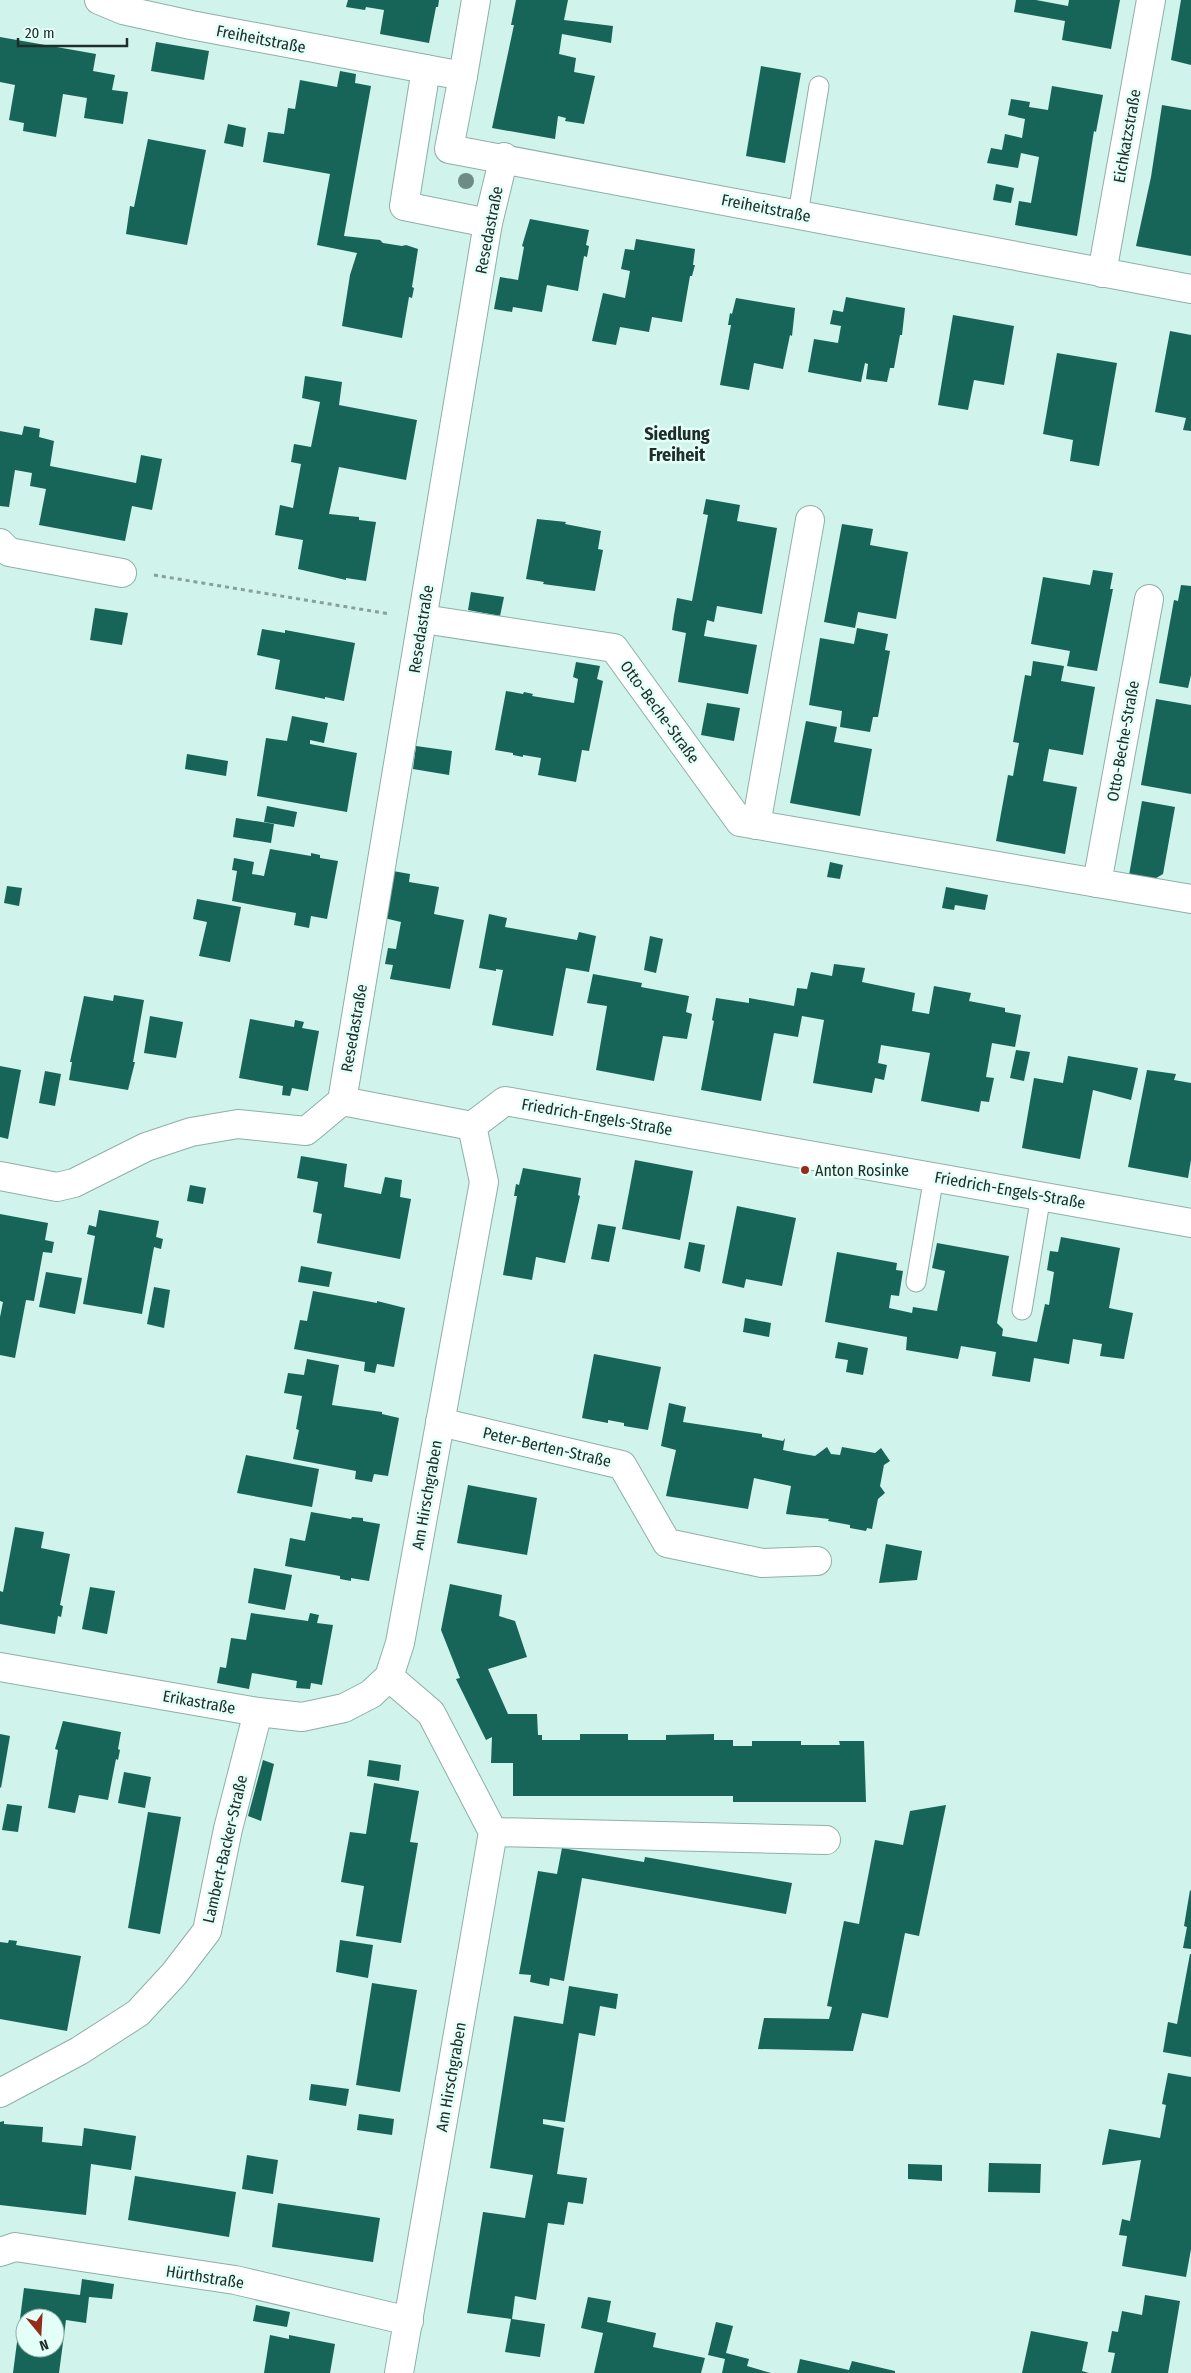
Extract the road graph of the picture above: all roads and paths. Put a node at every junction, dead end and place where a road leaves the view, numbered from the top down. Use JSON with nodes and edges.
{"nodes":[{"id":1,"x":99,"y":0,"type":"edge"},
{"id":2,"x":476,"y":0,"type":"edge"},
{"id":3,"x":1151,"y":0,"type":"edge"},
{"id":4,"x":426,"y":70,"type":"junction"},
{"id":5,"x":463,"y":76,"type":"junction"},
{"id":6,"x":819,"y":86,"type":"dead end"},
{"id":7,"x":504,"y":158,"type":"junction"},
{"id":8,"x":798,"y":214,"type":"junction"},
{"id":9,"x":488,"y":223,"type":"junction"},
{"id":10,"x":1102,"y":272,"type":"junction"},
{"id":11,"x":1191,"y":289,"type":"edge"},
{"id":12,"x":810,"y":520,"type":"dead end"},
{"id":13,"x":0,"y":544,"type":"edge"},
{"id":14,"x":122,"y":573,"type":"joint"},
{"id":15,"x":1149,"y":599,"type":"dead end"},
{"id":16,"x":423,"y":619,"type":"junction"},
{"id":17,"x":756,"y":825,"type":"junction"},
{"id":18,"x":1097,"y":883,"type":"junction"},
{"id":19,"x":1191,"y":899,"type":"edge"},
{"id":20,"x":342,"y":1101,"type":"junction"},
{"id":21,"x":472,"y":1126,"type":"junction"},
{"id":22,"x":0,"y":1176,"type":"edge"},
{"id":23,"x":934,"y":1176,"type":"junction"},
{"id":24,"x":1041,"y":1195,"type":"junction"},
{"id":25,"x":1191,"y":1223,"type":"edge"},
{"id":26,"x":916,"y":1282,"type":"dead end"},
{"id":27,"x":1022,"y":1310,"type":"dead end"},
{"id":28,"x":440,"y":1422,"type":"junction"},
{"id":29,"x":817,"y":1561,"type":"dead end"},
{"id":30,"x":0,"y":1667,"type":"edge"},
{"id":31,"x":389,"y":1677,"type":"junction"},
{"id":32,"x":258,"y":1712,"type":"junction"},
{"id":33,"x":493,"y":1832,"type":"junction"},
{"id":34,"x":826,"y":1840,"type":"dead end"},
{"id":35,"x":0,"y":2093,"type":"edge"},
{"id":36,"x":0,"y":2252,"type":"edge"},
{"id":37,"x":409,"y":2321,"type":"junction"},
{"id":38,"x":399,"y":2373,"type":"edge"}],
"edges":[{"from":1,"to":4,"type":"street","name":"Freiheitstraße"},
{"from":2,"to":5,"type":"street"},
{"from":3,"to":10,"type":"street","name":"Eichkatzstraße"},
{"from":4,"to":5,"type":"street","name":"Freiheitstraße"},
{"from":4,"to":9,"type":"street"},
{"from":5,"to":7,"type":"street","name":"Freiheitstraße"},
{"from":6,"to":8,"type":"lane"},
{"from":7,"to":8,"type":"street","name":"Freiheitstraße"},
{"from":7,"to":9,"type":"street","name":"Resedastraße"},
{"from":8,"to":10,"type":"street","name":"Freiheitstraße"},
{"from":9,"to":16,"type":"street","name":"Resedastraße"},
{"from":10,"to":11,"type":"street","name":"Freiheitstraße"},
{"from":12,"to":17,"type":"street"},
{"from":13,"to":14,"type":"street"},
{"from":14,"to":16,"type":"path"},
{"from":15,"to":18,"type":"street","name":"Otto-Beche-Straße"},
{"from":16,"to":17,"type":"street","name":"Otto-Beche-Straße"},
{"from":16,"to":20,"type":"street","name":"Resedastraße"},
{"from":17,"to":18,"type":"street","name":"Otto-Beche-Straße"},
{"from":18,"to":19,"type":"street","name":"Otto-Beche-Straße"},
{"from":20,"to":21,"type":"street"},
{"from":20,"to":22,"type":"street"},
{"from":21,"to":23,"type":"street","name":"Friedrich-Engels-Straße"},
{"from":21,"to":28,"type":"street","name":"Am Hirschgraben"},
{"from":23,"to":24,"type":"street","name":"Friedrich-Engels-Straße"},
{"from":23,"to":26,"type":"lane"},
{"from":24,"to":25,"type":"street","name":"Friedrich-Engels-Straße"},
{"from":24,"to":27,"type":"lane"},
{"from":28,"to":29,"type":"street","name":"Peter-Berten-Straße"},
{"from":28,"to":31,"type":"street","name":"Am Hirschgraben"},
{"from":30,"to":32,"type":"street","name":"Erikastraße"},
{"from":31,"to":32,"type":"street","name":"Erikastraße"},
{"from":31,"to":33,"type":"street"},
{"from":32,"to":35,"type":"street","name":"Lambert-Backer-Straße"},
{"from":33,"to":34,"type":"street"},
{"from":33,"to":37,"type":"street","name":"Am Hirschgraben"},
{"from":36,"to":37,"type":"street","name":"Hürthstraße"},
{"from":37,"to":38,"type":"street","name":"Am Hirschgraben"}]}
